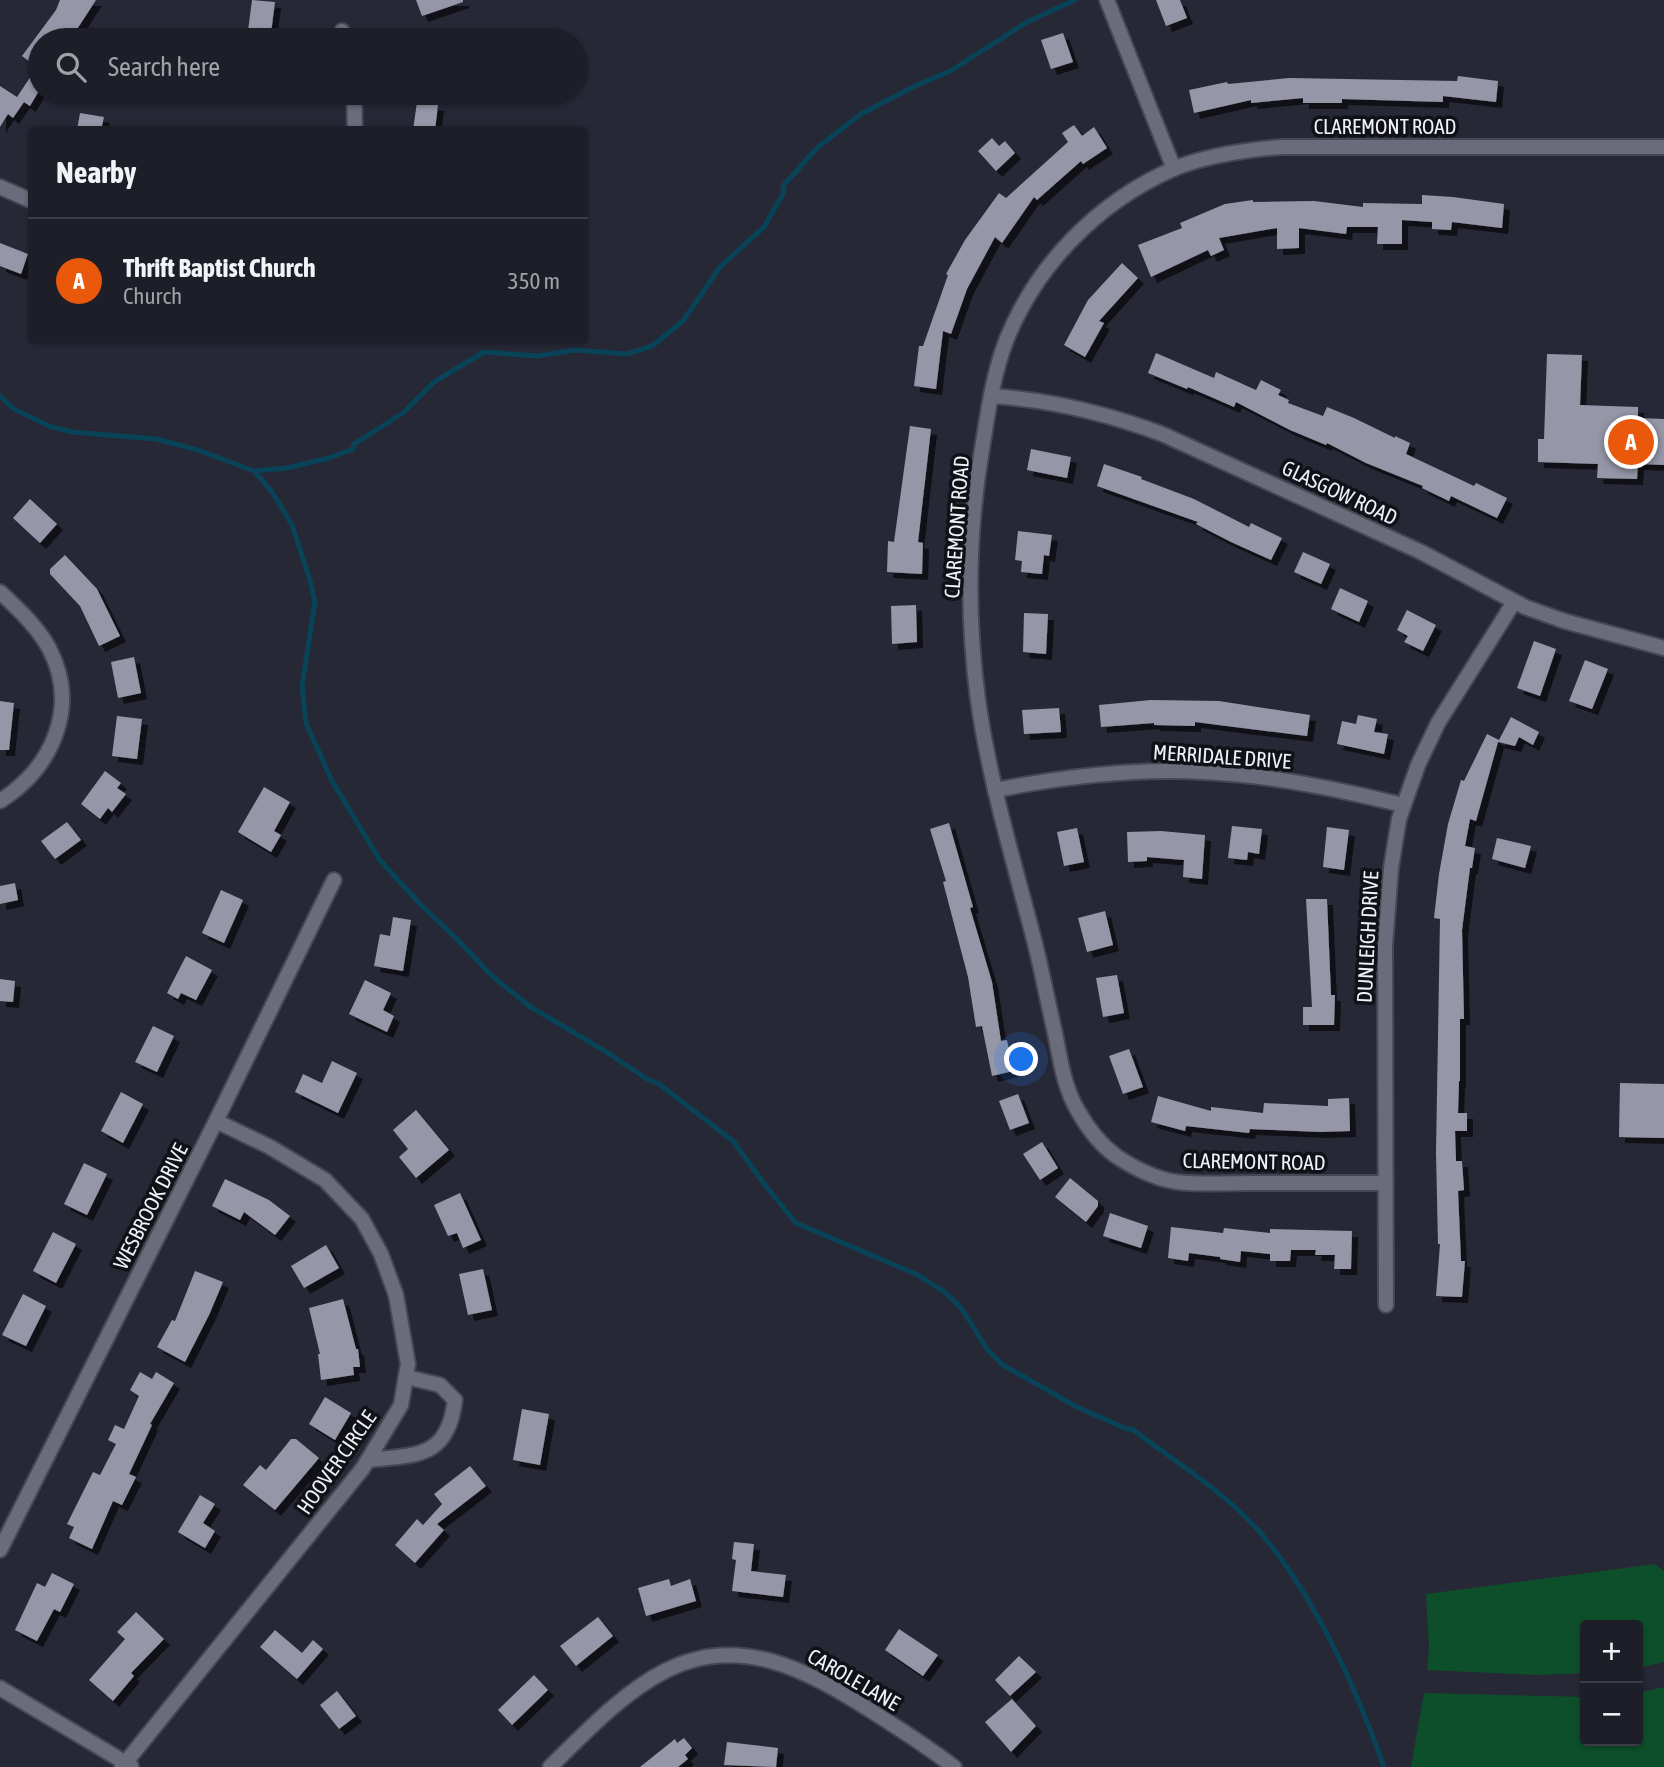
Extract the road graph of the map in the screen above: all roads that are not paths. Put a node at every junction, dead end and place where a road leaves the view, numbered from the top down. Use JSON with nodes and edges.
{"nodes":[{"id":1,"x":1107,"y":0,"type":"edge"},
{"id":2,"x":354,"y":105,"type":"edge"},
{"id":3,"x":355,"y":126,"type":"edge"},
{"id":4,"x":1664,"y":147,"type":"edge"},
{"id":5,"x":1174,"y":169,"type":"junction"},
{"id":6,"x":0,"y":187,"type":"edge"},
{"id":7,"x":28,"y":199,"type":"edge"},
{"id":8,"x":991,"y":396,"type":"junction"},
{"id":9,"x":0,"y":592,"type":"edge"},
{"id":10,"x":1514,"y":602,"type":"junction"},
{"id":11,"x":1664,"y":648,"type":"edge"},
{"id":12,"x":995,"y":790,"type":"junction"},
{"id":13,"x":0,"y":801,"type":"edge"},
{"id":14,"x":1403,"y":805,"type":"junction"},
{"id":15,"x":334,"y":880,"type":"dead end"},
{"id":16,"x":216,"y":1121,"type":"junction"},
{"id":17,"x":1385,"y":1183,"type":"junction"},
{"id":18,"x":1386,"y":1305,"type":"dead end"},
{"id":19,"x":406,"y":1377,"type":"junction"},
{"id":20,"x":368,"y":1460,"type":"junction"},
{"id":21,"x":0,"y":1550,"type":"edge"},
{"id":22,"x":0,"y":1688,"type":"edge"},
{"id":23,"x":126,"y":1766,"type":"edge"},
{"id":24,"x":550,"y":1767,"type":"edge"},
{"id":25,"x":954,"y":1767,"type":"edge"}],
"edges":[{"from":1,"to":5,"type":"street"},
{"from":2,"to":3,"type":"street"},
{"from":4,"to":5,"type":"street","name":"CLAREMONT ROAD"},
{"from":5,"to":8,"type":"street","name":"CLAREMONT ROAD"},
{"from":6,"to":7,"type":"street"},
{"from":8,"to":10,"type":"street","name":"GLASGOW ROAD"},
{"from":8,"to":12,"type":"street","name":"CLAREMONT ROAD"},
{"from":9,"to":13,"type":"street"},
{"from":10,"to":11,"type":"street","name":"GLASGOW ROAD"},
{"from":10,"to":14,"type":"street","name":"DUNLEIGH DRIVE"},
{"from":12,"to":14,"type":"street","name":"MERRIDALE DRIVE"},
{"from":12,"to":17,"type":"street","name":"CLAREMONT ROAD"},
{"from":14,"to":17,"type":"street","name":"DUNLEIGH DRIVE"},
{"from":15,"to":16,"type":"street","name":"WESBROOK DRIVE"},
{"from":16,"to":19,"type":"street","name":"HOOVER CIRCLE"},
{"from":16,"to":21,"type":"street","name":"WESBROOK DRIVE"},
{"from":17,"to":18,"type":"street","name":"DUNLEIGH DRIVE"},
{"from":19,"to":20,"type":"street","name":"HOOVER CIRCLE"},
{"from":19,"to":20,"type":"street"},
{"from":20,"to":23,"type":"street","name":"HOOVER CIRCLE"},
{"from":22,"to":23,"type":"street"},
{"from":24,"to":25,"type":"street","name":"CAROLE LANE"}]}
